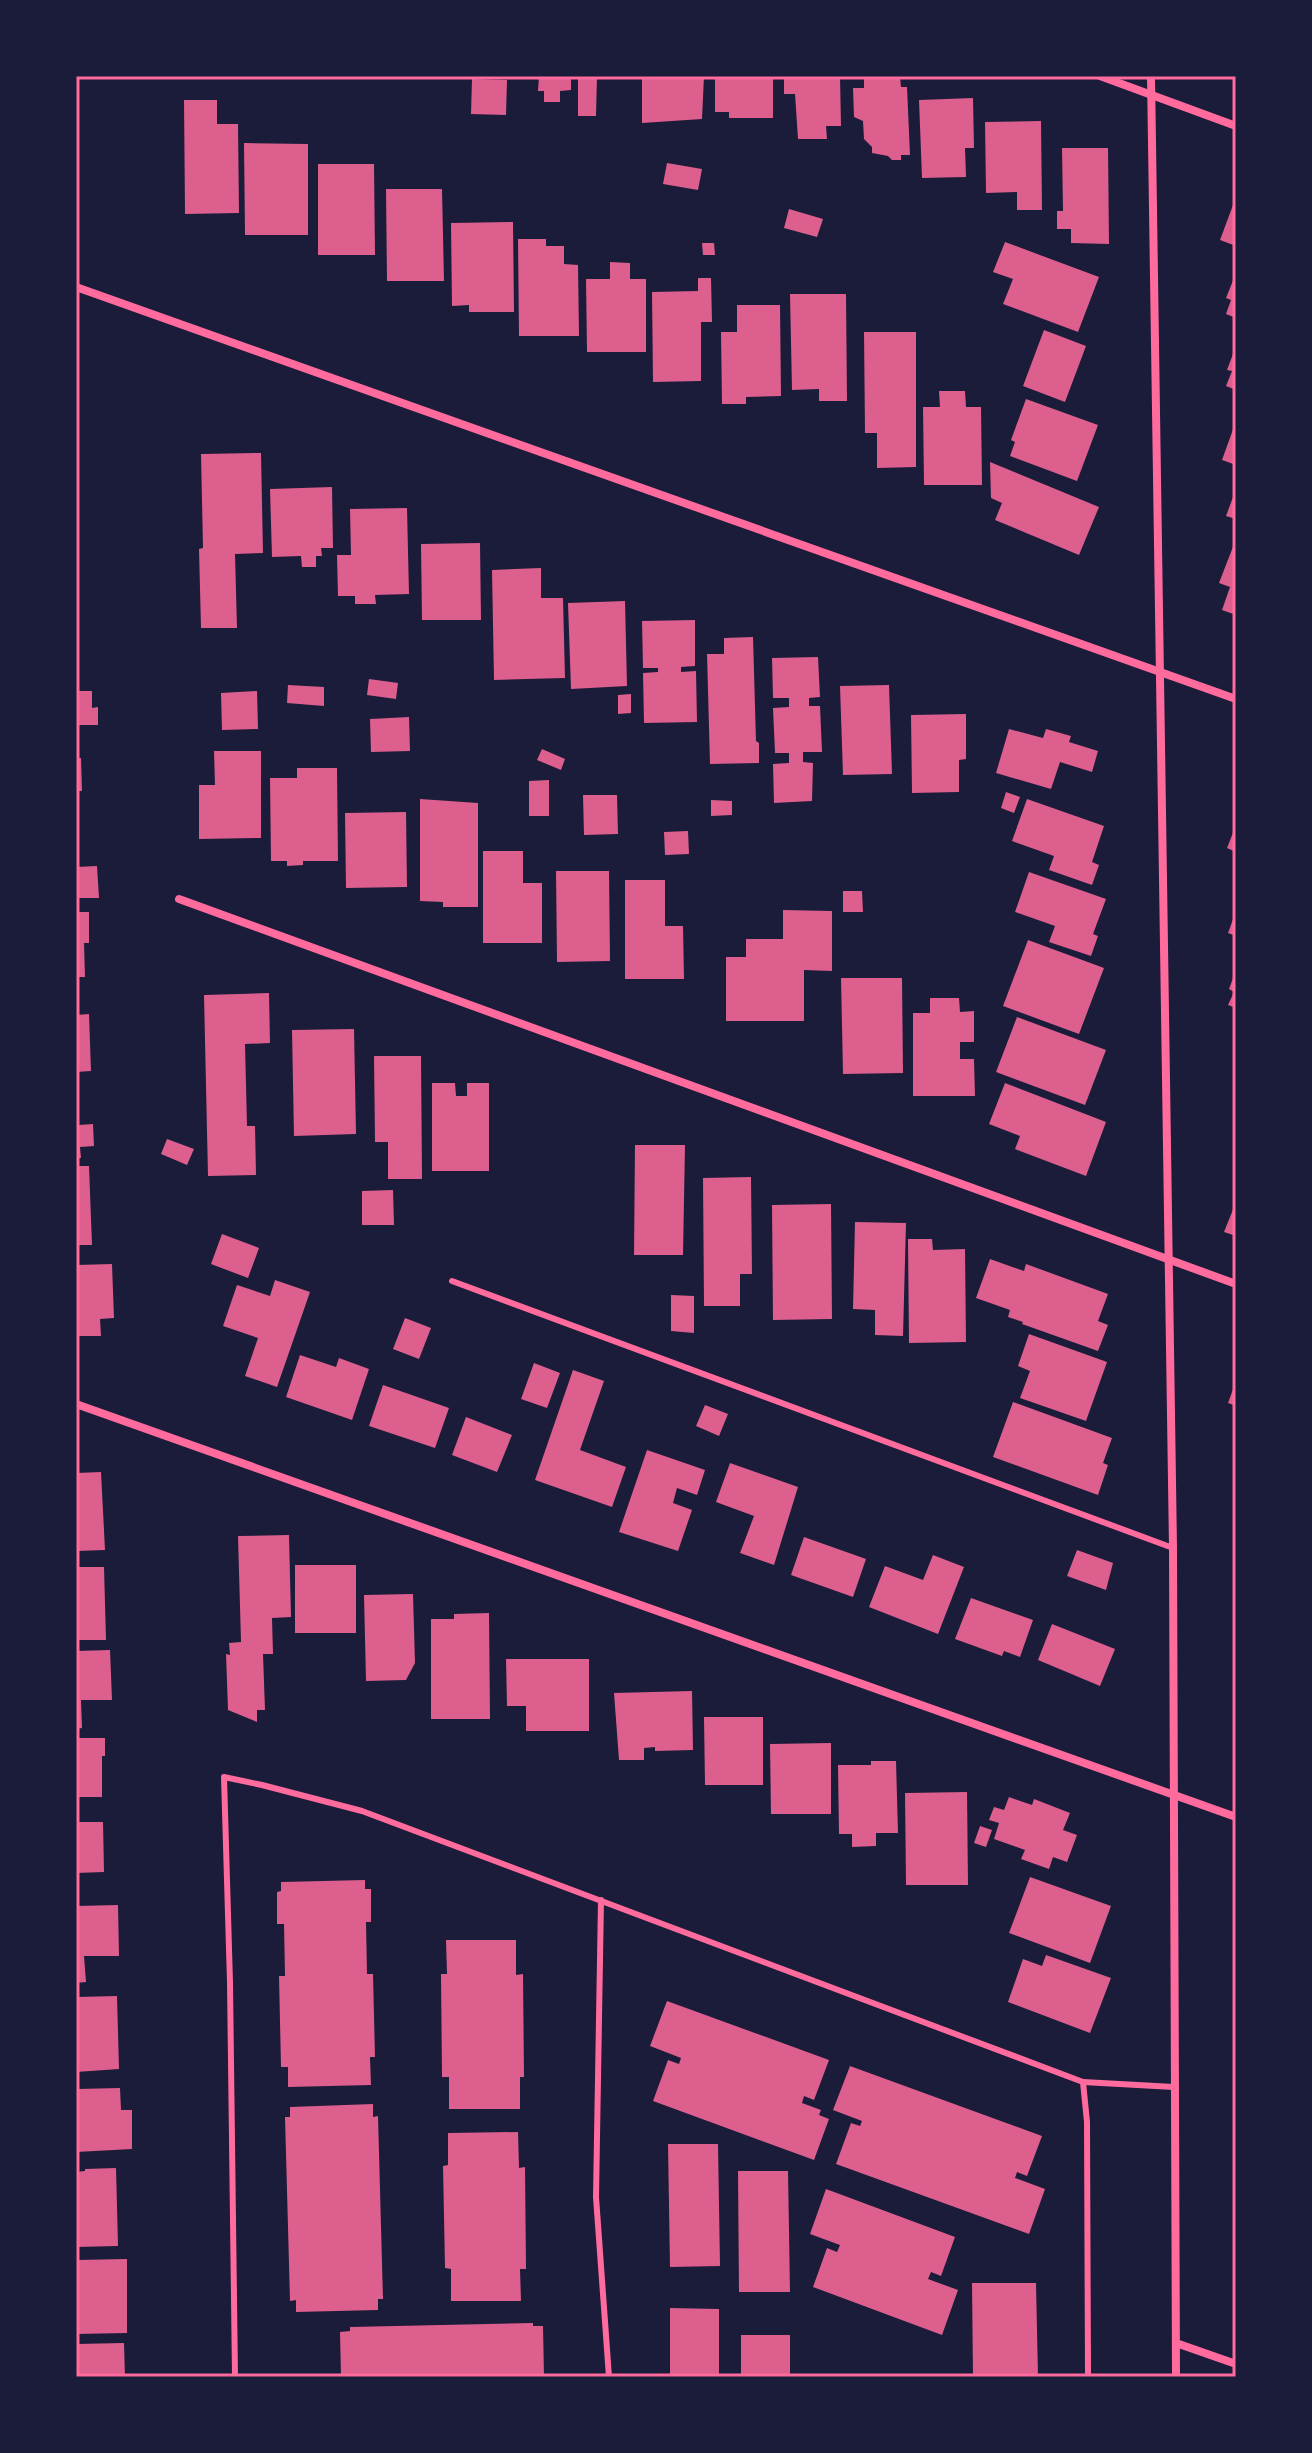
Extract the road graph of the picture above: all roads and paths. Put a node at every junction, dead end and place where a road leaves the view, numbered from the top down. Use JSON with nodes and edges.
{"nodes":[{"id":1,"x":1100,"y":76,"type":"edge"},
{"id":2,"x":1151,"y":76,"type":"edge"},
{"id":3,"x":1151,"y":95,"type":"junction"},
{"id":4,"x":1236,"y":126,"type":"edge"},
{"id":5,"x":76,"y":287,"type":"edge"},
{"id":6,"x":1160,"y":671,"type":"junction"},
{"id":7,"x":1236,"y":699,"type":"edge"},
{"id":8,"x":179,"y":899,"type":"dead end"},
{"id":9,"x":1168,"y":1260,"type":"junction"},
{"id":10,"x":452,"y":1281,"type":"dead end"},
{"id":11,"x":1236,"y":1284,"type":"edge"},
{"id":12,"x":76,"y":1404,"type":"edge"},
{"id":13,"x":1173,"y":1548,"type":"junction"},
{"id":14,"x":1174,"y":1795,"type":"junction"},
{"id":15,"x":1236,"y":1817,"type":"edge"},
{"id":16,"x":601,"y":1900,"type":"junction"},
{"id":17,"x":1083,"y":2082,"type":"junction"},
{"id":18,"x":1174,"y":2087,"type":"junction"},
{"id":19,"x":1176,"y":2343,"type":"junction"},
{"id":20,"x":1236,"y":2364,"type":"edge"},
{"id":21,"x":235,"y":2377,"type":"edge"},
{"id":22,"x":609,"y":2377,"type":"edge"},
{"id":23,"x":1088,"y":2377,"type":"edge"},
{"id":24,"x":1176,"y":2377,"type":"edge"}],
"edges":[{"from":1,"to":3,"type":"street"},
{"from":2,"to":3,"type":"street"},
{"from":3,"to":4,"type":"street"},
{"from":3,"to":6,"type":"street"},
{"from":5,"to":6,"type":"street"},
{"from":6,"to":7,"type":"street"},
{"from":6,"to":9,"type":"street"},
{"from":8,"to":9,"type":"street"},
{"from":9,"to":11,"type":"street"},
{"from":9,"to":13,"type":"street"},
{"from":10,"to":13,"type":"lane"},
{"from":12,"to":14,"type":"street"},
{"from":13,"to":14,"type":"street"},
{"from":14,"to":15,"type":"street"},
{"from":14,"to":18,"type":"street"},
{"from":16,"to":17,"type":"lane"},
{"from":16,"to":21,"type":"lane"},
{"from":16,"to":22,"type":"lane"},
{"from":17,"to":18,"type":"lane"},
{"from":17,"to":23,"type":"lane"},
{"from":18,"to":19,"type":"street"},
{"from":19,"to":20,"type":"street"},
{"from":19,"to":24,"type":"street"}]}
